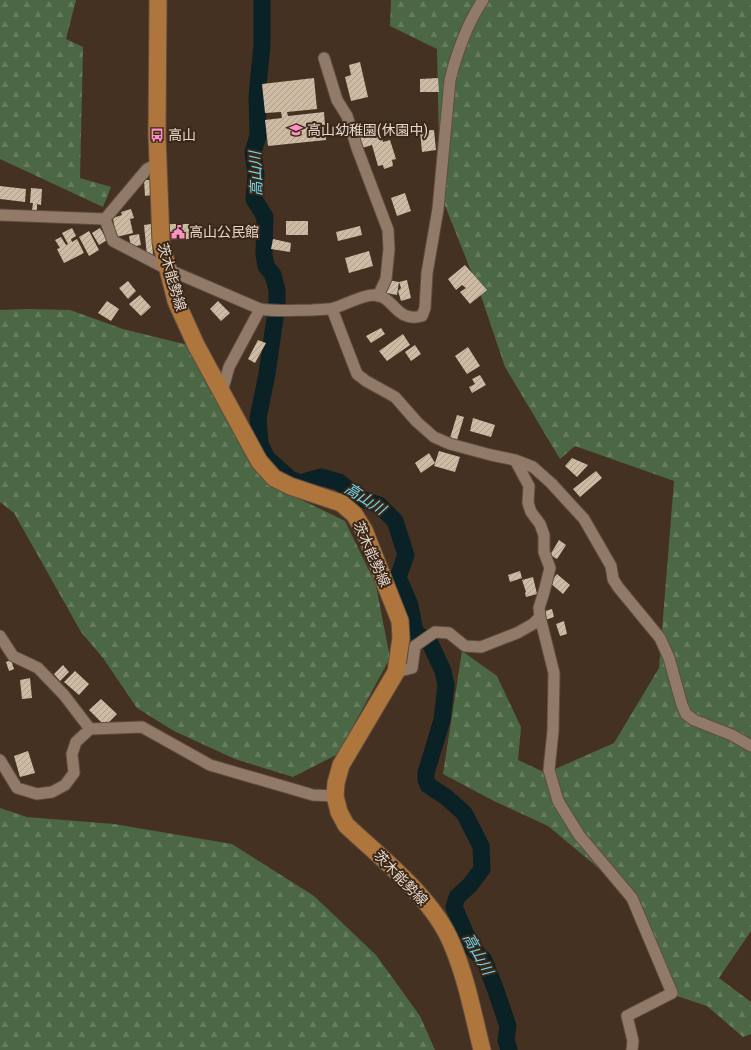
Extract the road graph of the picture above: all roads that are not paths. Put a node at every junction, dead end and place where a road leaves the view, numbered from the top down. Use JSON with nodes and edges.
{"nodes":[{"id":1,"x":158,"y":0,"type":"edge"},
{"id":2,"x":483,"y":0,"type":"edge"},
{"id":3,"x":324,"y":58,"type":"dead end"},
{"id":4,"x":158,"y":164,"type":"junction"},
{"id":5,"x":0,"y":215,"type":"edge"},
{"id":6,"x":105,"y":219,"type":"junction"},
{"id":7,"x":167,"y":269,"type":"junction"},
{"id":8,"x":378,"y":296,"type":"junction"},
{"id":9,"x":260,"y":309,"type":"junction"},
{"id":10,"x":332,"y":309,"type":"junction"},
{"id":11,"x":222,"y":392,"type":"junction"},
{"id":12,"x":515,"y":460,"type":"junction"},
{"id":13,"x":540,"y":617,"type":"junction"},
{"id":14,"x":0,"y":636,"type":"edge"},
{"id":15,"x":396,"y":672,"type":"junction"},
{"id":16,"x":90,"y":729,"type":"junction"},
{"id":17,"x":751,"y":746,"type":"edge"},
{"id":18,"x":0,"y":760,"type":"edge"},
{"id":19,"x":335,"y":796,"type":"junction"},
{"id":20,"x":482,"y":1050,"type":"edge"},
{"id":21,"x":632,"y":1050,"type":"edge"}],
"edges":[{"from":1,"to":4,"type":"main road","name":"茨木能勢線"},
{"from":2,"to":8,"type":"street"},
{"from":3,"to":8,"type":"street"},
{"from":4,"to":6,"type":"street"},
{"from":4,"to":7,"type":"main road","name":"茨木能勢線"},
{"from":5,"to":6,"type":"street"},
{"from":6,"to":7,"type":"street"},
{"from":7,"to":9,"type":"street"},
{"from":7,"to":11,"type":"main road","name":"茨木能勢線"},
{"from":8,"to":10,"type":"street"},
{"from":9,"to":10,"type":"street"},
{"from":9,"to":11,"type":"street"},
{"from":10,"to":12,"type":"street"},
{"from":11,"to":15,"type":"main road","name":"茨木能勢線"},
{"from":12,"to":13,"type":"street"},
{"from":12,"to":17,"type":"street"},
{"from":13,"to":15,"type":"street"},
{"from":13,"to":21,"type":"street"},
{"from":14,"to":16,"type":"street"},
{"from":15,"to":19,"type":"main road","name":"茨木能勢線"},
{"from":16,"to":18,"type":"street"},
{"from":16,"to":19,"type":"street"},
{"from":19,"to":20,"type":"main road","name":"茨木能勢線"}]}
